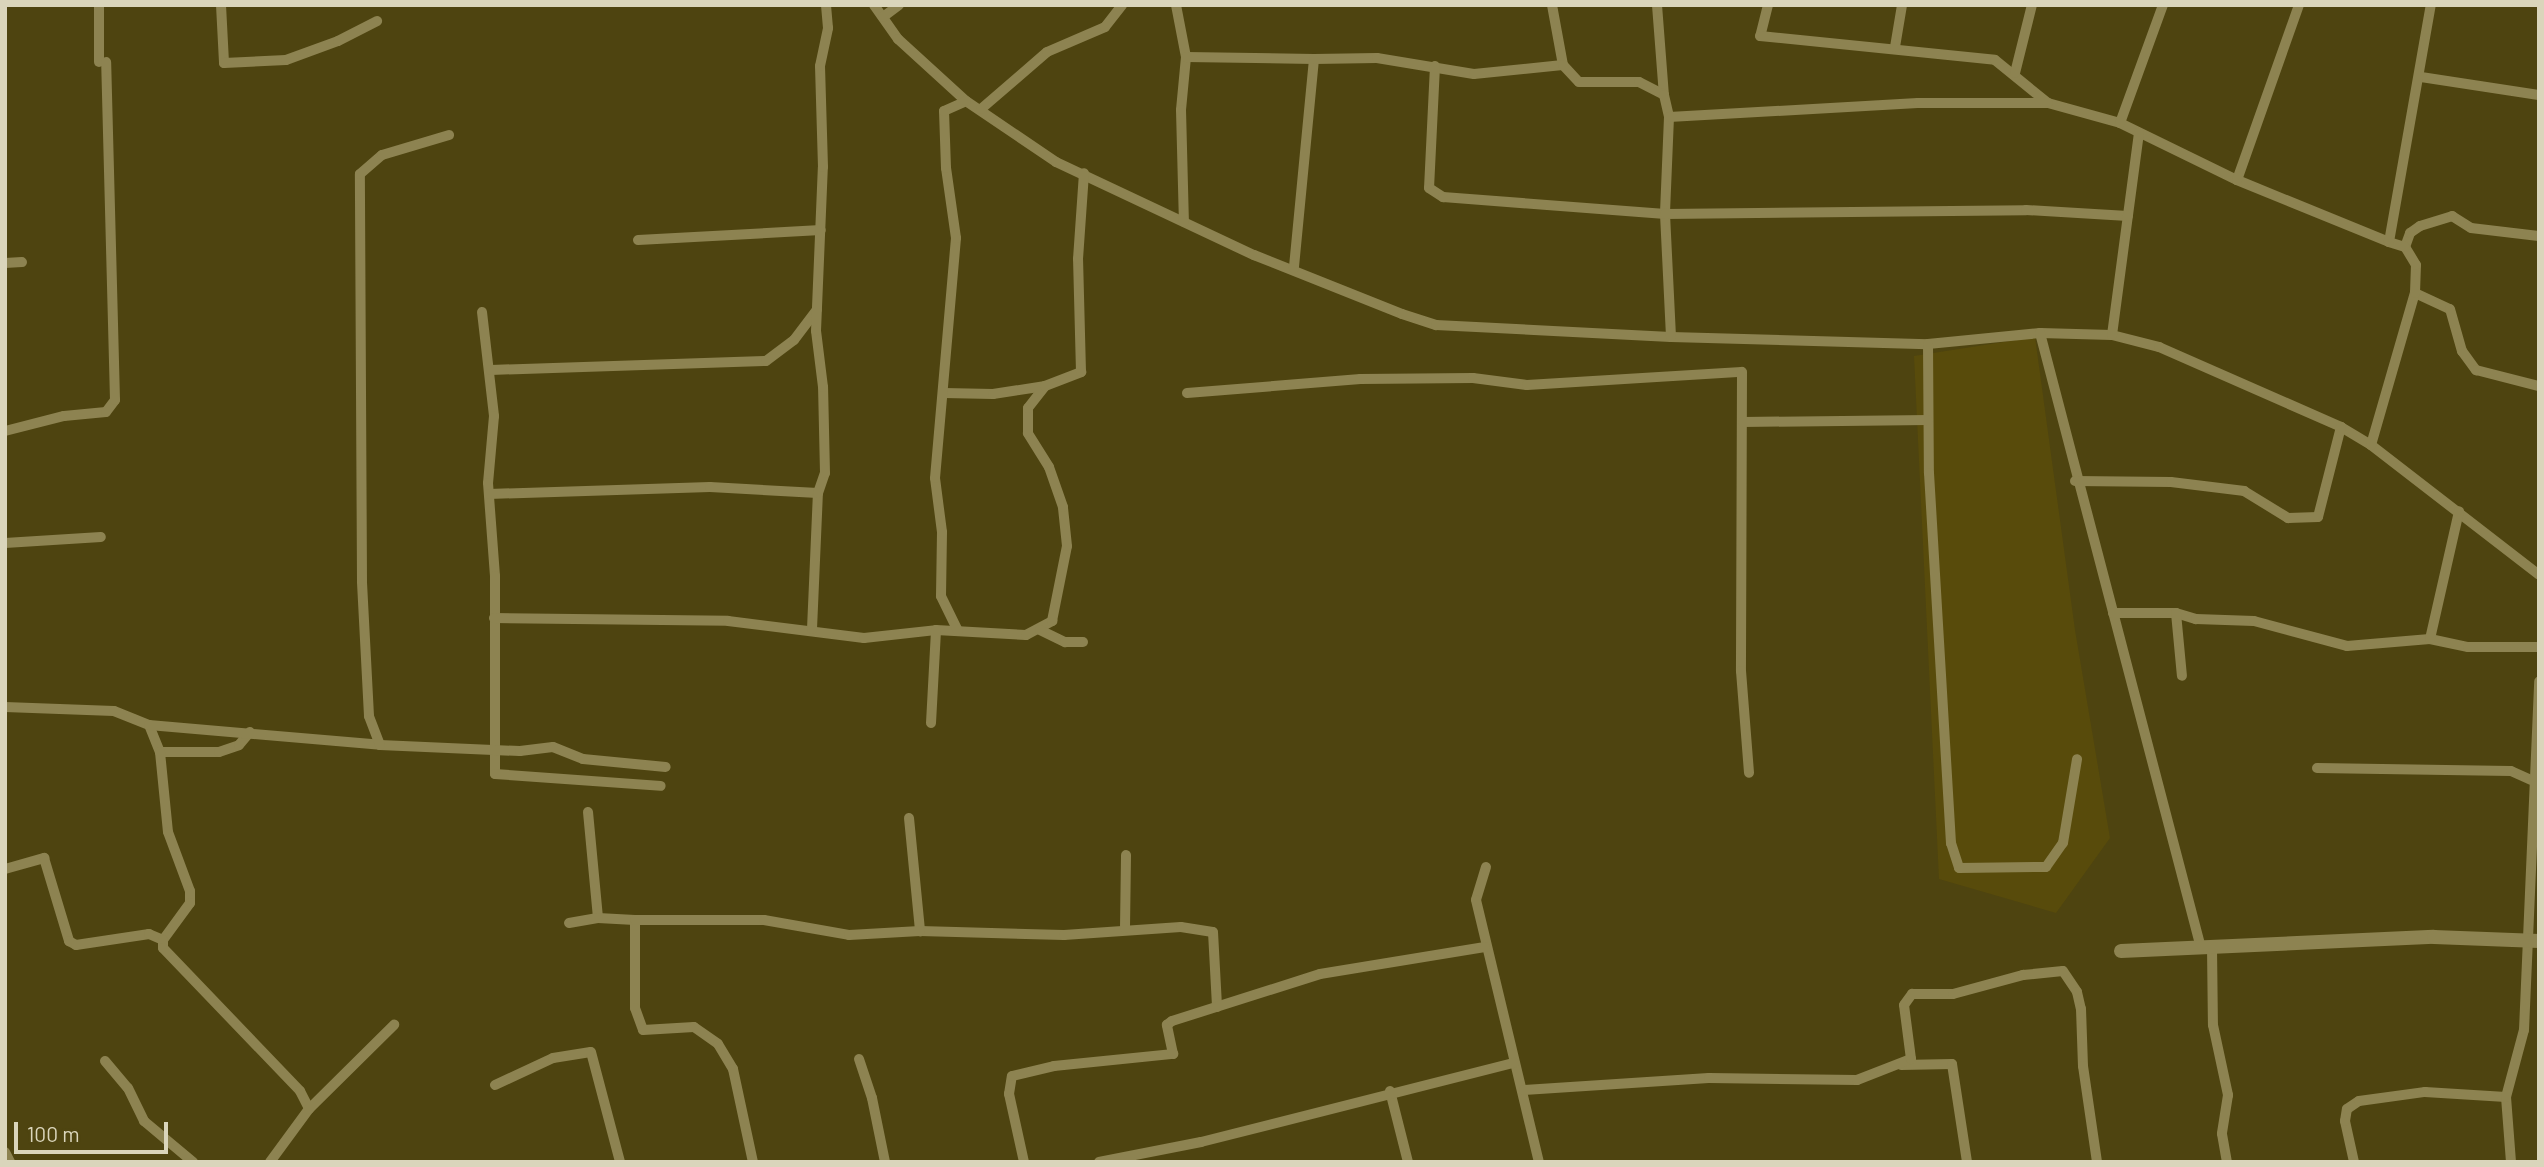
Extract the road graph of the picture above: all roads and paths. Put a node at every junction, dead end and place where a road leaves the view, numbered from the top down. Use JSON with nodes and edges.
{"nodes":[{"id":1,"x":99,"y":5,"type":"edge"},
{"id":2,"x":221,"y":5,"type":"edge"},
{"id":3,"x":826,"y":5,"type":"edge"},
{"id":4,"x":874,"y":5,"type":"edge"},
{"id":5,"x":899,"y":5,"type":"edge"},
{"id":6,"x":1122,"y":5,"type":"edge"},
{"id":7,"x":1176,"y":5,"type":"edge"},
{"id":8,"x":1552,"y":5,"type":"edge"},
{"id":9,"x":1657,"y":5,"type":"edge"},
{"id":10,"x":1768,"y":5,"type":"edge"},
{"id":11,"x":1902,"y":5,"type":"edge"},
{"id":12,"x":2032,"y":5,"type":"edge"},
{"id":13,"x":2164,"y":5,"type":"edge"},
{"id":14,"x":2300,"y":5,"type":"edge"},
{"id":15,"x":2431,"y":5,"type":"edge"},
{"id":16,"x":883,"y":17,"type":"junction"},
{"id":17,"x":377,"y":21,"type":"dead end"},
{"id":18,"x":1895,"y":47,"type":"junction"},
{"id":19,"x":1186,"y":57,"type":"junction"},
{"id":20,"x":1314,"y":59,"type":"junction"},
{"id":21,"x":1563,"y":65,"type":"junction"},
{"id":22,"x":1435,"y":66,"type":"junction"},
{"id":23,"x":2015,"y":73,"type":"junction"},
{"id":24,"x":2421,"y":77,"type":"junction"},
{"id":25,"x":1664,"y":95,"type":"junction"},
{"id":26,"x":2539,"y":95,"type":"edge"},
{"id":27,"x":966,"y":101,"type":"junction"},
{"id":28,"x":2048,"y":103,"type":"junction"},
{"id":29,"x":981,"y":109,"type":"junction"},
{"id":30,"x":1669,"y":117,"type":"junction"},
{"id":31,"x":2120,"y":123,"type":"junction"},
{"id":32,"x":2139,"y":133,"type":"junction"},
{"id":33,"x":449,"y":135,"type":"dead end"},
{"id":34,"x":1084,"y":173,"type":"junction"},
{"id":35,"x":2237,"y":180,"type":"junction"},
{"id":36,"x":1665,"y":214,"type":"junction"},
{"id":37,"x":2128,"y":216,"type":"junction"},
{"id":38,"x":1184,"y":222,"type":"junction"},
{"id":39,"x":821,"y":230,"type":"junction"},
{"id":40,"x":2539,"y":236,"type":"edge"},
{"id":41,"x":638,"y":240,"type":"dead end"},
{"id":42,"x":2389,"y":242,"type":"junction"},
{"id":43,"x":2405,"y":247,"type":"junction"},
{"id":44,"x":5,"y":262,"type":"edge"},
{"id":45,"x":22,"y":262,"type":"dead end"},
{"id":46,"x":1294,"y":268,"type":"junction"},
{"id":47,"x":2414,"y":293,"type":"junction"},
{"id":48,"x":818,"y":310,"type":"junction"},
{"id":49,"x":482,"y":312,"type":"dead end"},
{"id":50,"x":2040,"y":333,"type":"junction"},
{"id":51,"x":2112,"y":335,"type":"junction"},
{"id":52,"x":1671,"y":337,"type":"junction"},
{"id":53,"x":1928,"y":344,"type":"junction"},
{"id":54,"x":491,"y":370,"type":"junction"},
{"id":55,"x":1045,"y":386,"type":"junction"},
{"id":56,"x":2539,"y":386,"type":"edge"},
{"id":57,"x":944,"y":393,"type":"junction"},
{"id":58,"x":1187,"y":393,"type":"dead end"},
{"id":59,"x":1928,"y":420,"type":"junction"},
{"id":60,"x":1743,"y":422,"type":"junction"},
{"id":61,"x":2341,"y":427,"type":"junction"},
{"id":62,"x":5,"y":431,"type":"edge"},
{"id":63,"x":2371,"y":445,"type":"junction"},
{"id":64,"x":2076,"y":481,"type":"junction"},
{"id":65,"x":818,"y":493,"type":"junction"},
{"id":66,"x":489,"y":494,"type":"junction"},
{"id":67,"x":2459,"y":511,"type":"junction"},
{"id":68,"x":102,"y":537,"type":"dead end"},
{"id":69,"x":5,"y":543,"type":"edge"},
{"id":70,"x":2539,"y":575,"type":"edge"},
{"id":71,"x":2113,"y":613,"type":"junction"},
{"id":72,"x":2176,"y":613,"type":"junction"},
{"id":73,"x":494,"y":618,"type":"junction"},
{"id":74,"x":811,"y":629,"type":"junction"},
{"id":75,"x":936,"y":630,"type":"junction"},
{"id":76,"x":1040,"y":630,"type":"junction"},
{"id":77,"x":958,"y":631,"type":"junction"},
{"id":78,"x":2430,"y":639,"type":"junction"},
{"id":79,"x":1083,"y":642,"type":"dead end"},
{"id":80,"x":2538,"y":648,"type":"edge"},
{"id":81,"x":2182,"y":676,"type":"dead end"},
{"id":82,"x":2539,"y":681,"type":"edge"},
{"id":83,"x":5,"y":708,"type":"edge"},
{"id":84,"x":931,"y":723,"type":"dead end"},
{"id":85,"x":149,"y":725,"type":"junction"},
{"id":86,"x":250,"y":733,"type":"junction"},
{"id":87,"x":380,"y":745,"type":"junction"},
{"id":88,"x":494,"y":750,"type":"junction"},
{"id":89,"x":160,"y":752,"type":"junction"},
{"id":90,"x":2077,"y":759,"type":"dead end"},
{"id":91,"x":2538,"y":765,"type":"edge"},
{"id":92,"x":666,"y":766,"type":"dead end"},
{"id":93,"x":2317,"y":768,"type":"dead end"},
{"id":94,"x":1749,"y":773,"type":"dead end"},
{"id":95,"x":2531,"y":780,"type":"junction"},
{"id":96,"x":660,"y":786,"type":"dead end"},
{"id":97,"x":588,"y":812,"type":"dead end"},
{"id":98,"x":909,"y":818,"type":"dead end"},
{"id":99,"x":1126,"y":855,"type":"dead end"},
{"id":100,"x":1486,"y":867,"type":"dead end"},
{"id":101,"x":5,"y":869,"type":"edge"},
{"id":102,"x":598,"y":918,"type":"junction"},
{"id":103,"x":635,"y":920,"type":"junction"},
{"id":104,"x":569,"y":923,"type":"dead end"},
{"id":105,"x":1125,"y":928,"type":"junction"},
{"id":106,"x":920,"y":931,"type":"junction"},
{"id":107,"x":163,"y":940,"type":"junction"},
{"id":108,"x":2534,"y":941,"type":"edge"},
{"id":109,"x":1485,"y":947,"type":"junction"},
{"id":110,"x":2206,"y":948,"type":"junction"},
{"id":111,"x":2121,"y":951,"type":"dead end"},
{"id":112,"x":1217,"y":1007,"type":"junction"},
{"id":113,"x":394,"y":1025,"type":"dead end"},
{"id":114,"x":859,"y":1059,"type":"dead end"},
{"id":115,"x":105,"y":1061,"type":"dead end"},
{"id":116,"x":1514,"y":1063,"type":"junction"},
{"id":117,"x":1901,"y":1065,"type":"junction"},
{"id":118,"x":495,"y":1085,"type":"dead end"},
{"id":119,"x":1524,"y":1090,"type":"junction"},
{"id":120,"x":1390,"y":1091,"type":"junction"},
{"id":121,"x":2506,"y":1097,"type":"junction"},
{"id":122,"x":309,"y":1109,"type":"junction"},
{"id":123,"x":5,"y":1152,"type":"edge"},
{"id":124,"x":10,"y":1162,"type":"edge"},
{"id":125,"x":193,"y":1162,"type":"edge"},
{"id":126,"x":270,"y":1162,"type":"edge"},
{"id":127,"x":620,"y":1162,"type":"edge"},
{"id":128,"x":753,"y":1162,"type":"edge"},
{"id":129,"x":885,"y":1162,"type":"edge"},
{"id":130,"x":1024,"y":1162,"type":"edge"},
{"id":131,"x":1099,"y":1162,"type":"edge"},
{"id":132,"x":1408,"y":1162,"type":"edge"},
{"id":133,"x":1539,"y":1162,"type":"edge"},
{"id":134,"x":1967,"y":1162,"type":"edge"},
{"id":135,"x":2096,"y":1162,"type":"edge"},
{"id":136,"x":2227,"y":1162,"type":"edge"},
{"id":137,"x":2354,"y":1162,"type":"edge"},
{"id":138,"x":2511,"y":1162,"type":"edge"}],
"edges":[{"from":1,"to":62,"type":"street"},
{"from":2,"to":17,"type":"street"},
{"from":3,"to":39,"type":"street"},
{"from":4,"to":16,"type":"street"},
{"from":5,"to":16,"type":"street"},
{"from":6,"to":29,"type":"street"},
{"from":7,"to":19,"type":"street"},
{"from":8,"to":21,"type":"street"},
{"from":9,"to":25,"type":"street"},
{"from":10,"to":18,"type":"street"},
{"from":11,"to":18,"type":"street"},
{"from":12,"to":23,"type":"street"},
{"from":13,"to":31,"type":"street"},
{"from":14,"to":35,"type":"street"},
{"from":15,"to":24,"type":"street"},
{"from":16,"to":27,"type":"street"},
{"from":18,"to":23,"type":"street"},
{"from":19,"to":20,"type":"street"},
{"from":19,"to":38,"type":"street"},
{"from":20,"to":22,"type":"street"},
{"from":20,"to":46,"type":"street"},
{"from":21,"to":22,"type":"street"},
{"from":21,"to":25,"type":"street"},
{"from":22,"to":36,"type":"street"},
{"from":23,"to":28,"type":"street"},
{"from":24,"to":26,"type":"street"},
{"from":24,"to":42,"type":"street"},
{"from":25,"to":30,"type":"street"},
{"from":27,"to":29,"type":"street"},
{"from":27,"to":57,"type":"street"},
{"from":28,"to":30,"type":"street"},
{"from":28,"to":31,"type":"street"},
{"from":29,"to":34,"type":"street"},
{"from":30,"to":36,"type":"street"},
{"from":31,"to":32,"type":"street"},
{"from":32,"to":35,"type":"street"},
{"from":32,"to":37,"type":"street"},
{"from":33,"to":87,"type":"street"},
{"from":34,"to":38,"type":"street"},
{"from":34,"to":55,"type":"street"},
{"from":35,"to":42,"type":"street"},
{"from":36,"to":37,"type":"street"},
{"from":36,"to":52,"type":"street"},
{"from":37,"to":51,"type":"street"},
{"from":38,"to":46,"type":"street"},
{"from":39,"to":41,"type":"street"},
{"from":39,"to":48,"type":"street"},
{"from":40,"to":43,"type":"street"},
{"from":42,"to":43,"type":"street"},
{"from":43,"to":47,"type":"street"},
{"from":44,"to":45,"type":"street"},
{"from":46,"to":52,"type":"street"},
{"from":47,"to":56,"type":"street"},
{"from":47,"to":63,"type":"street"},
{"from":48,"to":54,"type":"street"},
{"from":48,"to":65,"type":"street"},
{"from":49,"to":54,"type":"street"},
{"from":50,"to":51,"type":"street"},
{"from":50,"to":53,"type":"street"},
{"from":50,"to":64,"type":"street"},
{"from":51,"to":61,"type":"street"},
{"from":52,"to":53,"type":"street"},
{"from":53,"to":59,"type":"street"},
{"from":54,"to":66,"type":"street"},
{"from":55,"to":57,"type":"street"},
{"from":55,"to":76,"type":"street"},
{"from":57,"to":77,"type":"street"},
{"from":58,"to":60,"type":"street"},
{"from":59,"to":60,"type":"street"},
{"from":59,"to":90,"type":"street"},
{"from":60,"to":94,"type":"street"},
{"from":61,"to":63,"type":"street"},
{"from":61,"to":64,"type":"street"},
{"from":63,"to":67,"type":"street"},
{"from":64,"to":71,"type":"street"},
{"from":65,"to":66,"type":"street"},
{"from":65,"to":74,"type":"street"},
{"from":66,"to":73,"type":"street"},
{"from":67,"to":70,"type":"street"},
{"from":67,"to":78,"type":"street"},
{"from":68,"to":69,"type":"street"},
{"from":71,"to":72,"type":"street"},
{"from":71,"to":110,"type":"street"},
{"from":72,"to":78,"type":"street"},
{"from":72,"to":81,"type":"street"},
{"from":73,"to":74,"type":"street"},
{"from":73,"to":88,"type":"street"},
{"from":74,"to":75,"type":"street"},
{"from":75,"to":77,"type":"street"},
{"from":75,"to":84,"type":"street"},
{"from":76,"to":77,"type":"street"},
{"from":76,"to":79,"type":"street"},
{"from":78,"to":80,"type":"street"},
{"from":82,"to":91,"type":"street"},
{"from":83,"to":85,"type":"street"},
{"from":85,"to":86,"type":"street"},
{"from":85,"to":89,"type":"street"},
{"from":86,"to":87,"type":"street"},
{"from":86,"to":89,"type":"street"},
{"from":87,"to":88,"type":"street"},
{"from":88,"to":92,"type":"street"},
{"from":88,"to":96,"type":"street"},
{"from":89,"to":107,"type":"street"},
{"from":91,"to":95,"type":"street"},
{"from":93,"to":95,"type":"street"},
{"from":95,"to":108,"type":"street"},
{"from":97,"to":102,"type":"street"},
{"from":98,"to":106,"type":"street"},
{"from":99,"to":105,"type":"street"},
{"from":100,"to":109,"type":"street"},
{"from":101,"to":107,"type":"street"},
{"from":102,"to":103,"type":"street"},
{"from":102,"to":104,"type":"street"},
{"from":103,"to":106,"type":"street"},
{"from":103,"to":128,"type":"street"},
{"from":105,"to":106,"type":"street"},
{"from":105,"to":112,"type":"street"},
{"from":107,"to":122,"type":"street"},
{"from":108,"to":110,"type":"street"},
{"from":108,"to":121,"type":"street"},
{"from":109,"to":112,"type":"street"},
{"from":109,"to":116,"type":"street"},
{"from":110,"to":111,"type":"street"},
{"from":110,"to":136,"type":"street"},
{"from":112,"to":130,"type":"street"},
{"from":113,"to":122,"type":"street"},
{"from":114,"to":129,"type":"street"},
{"from":115,"to":125,"type":"street"},
{"from":116,"to":119,"type":"street"},
{"from":116,"to":120,"type":"street"},
{"from":117,"to":119,"type":"street"},
{"from":117,"to":134,"type":"street"},
{"from":117,"to":135,"type":"street"},
{"from":118,"to":127,"type":"street"},
{"from":119,"to":133,"type":"street"},
{"from":120,"to":131,"type":"street"},
{"from":120,"to":132,"type":"street"},
{"from":121,"to":137,"type":"street"},
{"from":121,"to":138,"type":"street"},
{"from":122,"to":126,"type":"street"},
{"from":123,"to":124,"type":"street"}]}
